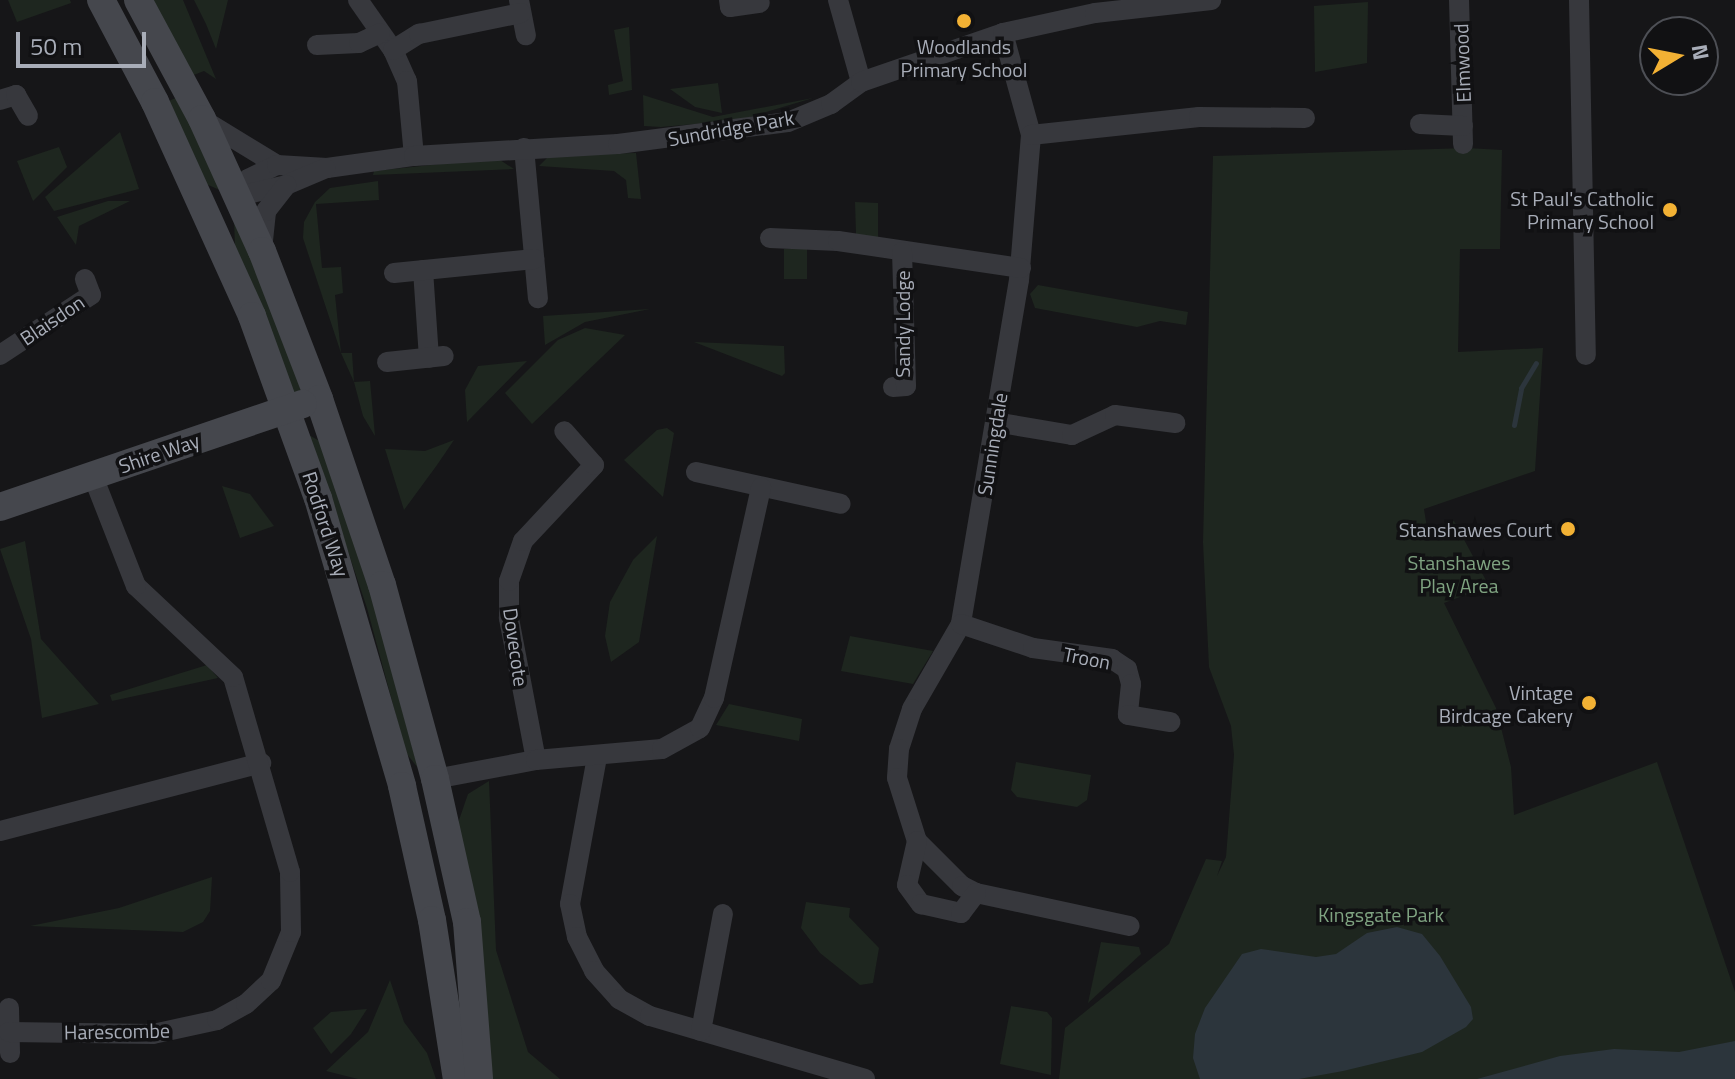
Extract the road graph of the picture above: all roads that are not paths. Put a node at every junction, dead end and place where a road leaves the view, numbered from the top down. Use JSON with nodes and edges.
{"nodes":[{"id":1,"x":101,"y":0,"type":"edge"},
{"id":2,"x":138,"y":0,"type":"edge"},
{"id":3,"x":358,"y":0,"type":"edge"},
{"id":4,"x":838,"y":0,"type":"edge"},
{"id":5,"x":1211,"y":0,"type":"edge"},
{"id":6,"x":1459,"y":0,"type":"edge"},
{"id":7,"x":1579,"y":0,"type":"edge"},
{"id":8,"x":760,"y":3,"type":"dead end"},
{"id":9,"x":520,"y":6,"type":"edge"},
{"id":10,"x":723,"y":6,"type":"edge"},
{"id":11,"x":380,"y":33,"type":"junction"},
{"id":12,"x":1003,"y":33,"type":"junction"},
{"id":13,"x":526,"y":35,"type":"dead end"},
{"id":14,"x":317,"y":45,"type":"dead end"},
{"id":15,"x":393,"y":50,"type":"junction"},
{"id":16,"x":861,"y":82,"type":"junction"},
{"id":17,"x":0,"y":100,"type":"edge"},
{"id":18,"x":28,"y":116,"type":"dead end"},
{"id":19,"x":1305,"y":118,"type":"dead end"},
{"id":20,"x":202,"y":119,"type":"junction"},
{"id":21,"x":1420,"y":124,"type":"dead end"},
{"id":22,"x":1031,"y":135,"type":"junction"},
{"id":23,"x":524,"y":148,"type":"junction"},
{"id":24,"x":414,"y":156,"type":"junction"},
{"id":25,"x":277,"y":165,"type":"junction"},
{"id":26,"x":327,"y":168,"type":"junction"},
{"id":27,"x":286,"y":185,"type":"junction"},
{"id":28,"x":235,"y":197,"type":"junction"},
{"id":29,"x":205,"y":210,"type":"junction"},
{"id":30,"x":770,"y":238,"type":"dead end"},
{"id":31,"x":262,"y":251,"type":"junction"},
{"id":32,"x":902,"y":252,"type":"junction"},
{"id":33,"x":534,"y":259,"type":"junction"},
{"id":34,"x":1021,"y":268,"type":"junction"},
{"id":35,"x":423,"y":270,"type":"junction"},
{"id":36,"x":394,"y":273,"type":"dead end"},
{"id":37,"x":85,"y":279,"type":"dead end"},
{"id":38,"x":538,"y":298,"type":"dead end"},
{"id":39,"x":0,"y":355,"type":"edge"},
{"id":40,"x":1586,"y":355,"type":"dead end"},
{"id":41,"x":387,"y":362,"type":"dead end"},
{"id":42,"x":893,"y":387,"type":"dead end"},
{"id":43,"x":319,"y":399,"type":"junction"},
{"id":44,"x":287,"y":410,"type":"junction"},
{"id":45,"x":995,"y":422,"type":"junction"},
{"id":46,"x":1175,"y":423,"type":"dead end"},
{"id":47,"x":564,"y":431,"type":"dead end"},
{"id":48,"x":696,"y":472,"type":"dead end"},
{"id":49,"x":93,"y":476,"type":"junction"},
{"id":50,"x":761,"y":487,"type":"junction"},
{"id":51,"x":841,"y":504,"type":"dead end"},
{"id":52,"x":0,"y":507,"type":"edge"},
{"id":53,"x":961,"y":624,"type":"junction"},
{"id":54,"x":1170,"y":722,"type":"dead end"},
{"id":55,"x":597,"y":757,"type":"junction"},
{"id":56,"x":536,"y":760,"type":"junction"},
{"id":57,"x":261,"y":763,"type":"junction"},
{"id":58,"x":435,"y":779,"type":"junction"},
{"id":59,"x":402,"y":786,"type":"junction"},
{"id":60,"x":0,"y":831,"type":"edge"},
{"id":61,"x":917,"y":841,"type":"junction"},
{"id":62,"x":976,"y":893,"type":"junction"},
{"id":63,"x":716,"y":920,"type":"dead end"},
{"id":64,"x":1130,"y":926,"type":"dead end"},
{"id":65,"x":9,"y":1008,"type":"dead end"},
{"id":66,"x":701,"y":1031,"type":"junction"},
{"id":67,"x":9,"y":1032,"type":"junction"},
{"id":68,"x":10,"y":1053,"type":"dead end"},
{"id":69,"x":457,"y":1079,"type":"edge"},
{"id":70,"x":479,"y":1079,"type":"edge"},
{"id":71,"x":865,"y":1079,"type":"edge"}],
"edges":[{"from":1,"to":29,"type":"street","name":"Rodford Way"},
{"from":2,"to":20,"type":"street","name":"Rodford Way"},
{"from":3,"to":11,"type":"street"},
{"from":4,"to":16,"type":"street"},
{"from":5,"to":12,"type":"street","name":"Sundridge Park"},
{"from":6,"to":21,"type":"street","name":"Elmwood"},
{"from":7,"to":40,"type":"street"},
{"from":8,"to":10,"type":"street"},
{"from":9,"to":13,"type":"street"},
{"from":9,"to":15,"type":"street"},
{"from":11,"to":14,"type":"street"},
{"from":11,"to":15,"type":"street"},
{"from":12,"to":16,"type":"street","name":"Sundridge Park"},
{"from":12,"to":22,"type":"street","name":"Sunningdale"},
{"from":15,"to":24,"type":"street"},
{"from":16,"to":23,"type":"street","name":"Sundridge Park"},
{"from":17,"to":18,"type":"street"},
{"from":19,"to":22,"type":"street"},
{"from":20,"to":25,"type":"street","name":"Sundridge Park"},
{"from":20,"to":28,"type":"street","name":"Rodford Way"},
{"from":22,"to":34,"type":"street","name":"Sunningdale"},
{"from":23,"to":24,"type":"street","name":"Sundridge Park"},
{"from":23,"to":33,"type":"street"},
{"from":24,"to":26,"type":"street","name":"Sundridge Park"},
{"from":25,"to":26,"type":"street","name":"Sundridge Park"},
{"from":25,"to":28,"type":"street"},
{"from":26,"to":27,"type":"street","name":"Sundridge Park"},
{"from":27,"to":28,"type":"street","name":"Sundridge Park"},
{"from":27,"to":31,"type":"street"},
{"from":28,"to":29,"type":"street"},
{"from":28,"to":31,"type":"street","name":"Rodford Way"},
{"from":29,"to":44,"type":"street","name":"Rodford Way"},
{"from":30,"to":32,"type":"street","name":"Sandy Lodge"},
{"from":31,"to":43,"type":"street","name":"Rodford Way"},
{"from":32,"to":34,"type":"street","name":"Sandy Lodge"},
{"from":32,"to":42,"type":"street","name":"Sandy Lodge"},
{"from":33,"to":35,"type":"street"},
{"from":33,"to":38,"type":"street"},
{"from":34,"to":45,"type":"street","name":"Sunningdale"},
{"from":35,"to":36,"type":"street"},
{"from":35,"to":41,"type":"street"},
{"from":37,"to":39,"type":"street","name":"Blaisdon"},
{"from":43,"to":44,"type":"street","name":"Shire Way"},
{"from":43,"to":58,"type":"street","name":"Rodford Way"},
{"from":44,"to":49,"type":"street","name":"Shire Way"},
{"from":44,"to":59,"type":"street","name":"Rodford Way"},
{"from":45,"to":46,"type":"street"},
{"from":45,"to":53,"type":"street","name":"Sunningdale"},
{"from":47,"to":56,"type":"street","name":"Dovecote"},
{"from":48,"to":50,"type":"street"},
{"from":49,"to":52,"type":"street","name":"Shire Way"},
{"from":49,"to":57,"type":"street","name":"Harescombe"},
{"from":50,"to":51,"type":"street"},
{"from":50,"to":55,"type":"street"},
{"from":53,"to":54,"type":"street","name":"Troon"},
{"from":53,"to":61,"type":"street","name":"Sunningdale"},
{"from":55,"to":56,"type":"street"},
{"from":55,"to":66,"type":"street"},
{"from":56,"to":58,"type":"street"},
{"from":57,"to":60,"type":"street"},
{"from":57,"to":67,"type":"street","name":"Harescombe"},
{"from":58,"to":59,"type":"street"},
{"from":58,"to":70,"type":"street","name":"Rodford Way"},
{"from":59,"to":69,"type":"street","name":"Rodford Way"},
{"from":61,"to":62,"type":"street","name":"Sunningdale"},
{"from":61,"to":62,"type":"street"},
{"from":62,"to":64,"type":"street","name":"Sunningdale"},
{"from":63,"to":66,"type":"street"},
{"from":65,"to":67,"type":"street"},
{"from":66,"to":71,"type":"street"},
{"from":67,"to":68,"type":"street"}]}
